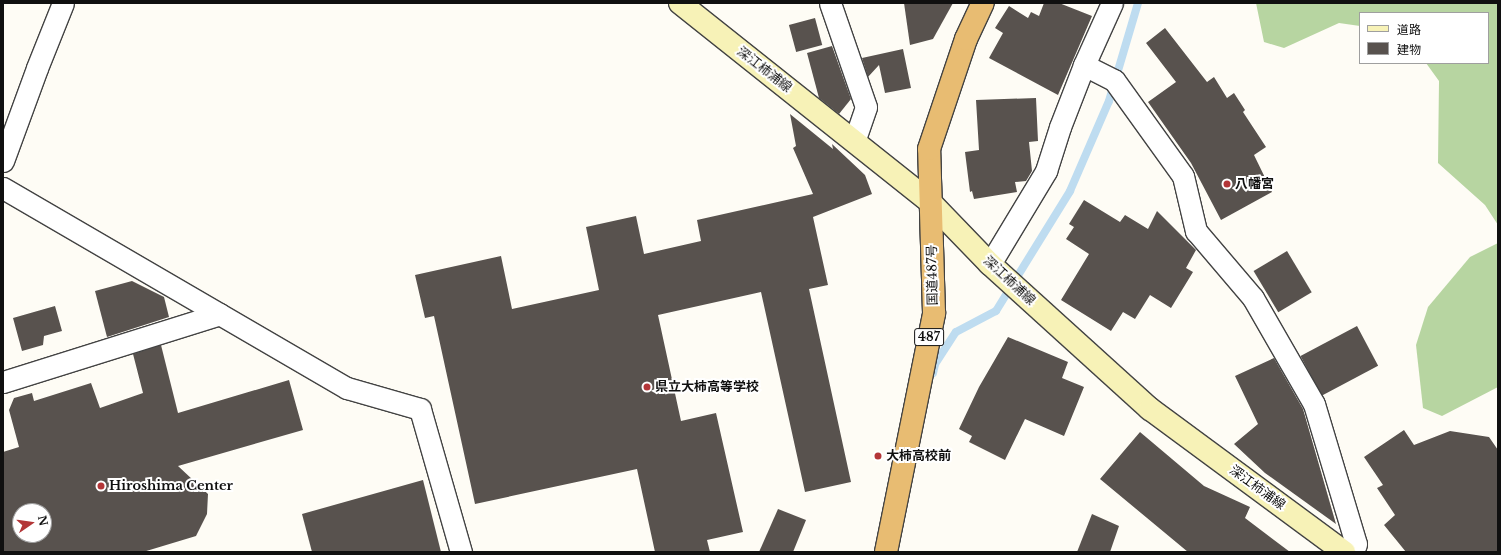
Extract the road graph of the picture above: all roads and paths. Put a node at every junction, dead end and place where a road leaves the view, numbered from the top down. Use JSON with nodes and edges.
{"nodes":[{"id":1,"x":63,"y":3,"type":"edge"},
{"id":2,"x":680,"y":3,"type":"edge"},
{"id":3,"x":830,"y":3,"type":"edge"},
{"id":4,"x":983,"y":3,"type":"edge"},
{"id":5,"x":1112,"y":3,"type":"edge"},
{"id":6,"x":1084,"y":65,"type":"junction"},
{"id":7,"x":854,"y":141,"type":"junction"},
{"id":8,"x":3,"y":161,"type":"edge"},
{"id":9,"x":3,"y":188,"type":"edge"},
{"id":10,"x":931,"y":203,"type":"junction"},
{"id":11,"x":995,"y":268,"type":"junction"},
{"id":12,"x":220,"y":314,"type":"junction"},
{"id":13,"x":3,"y":382,"type":"edge"},
{"id":14,"x":461,"y":552,"type":"edge"},
{"id":15,"x":886,"y":552,"type":"edge"},
{"id":16,"x":1344,"y":552,"type":"edge"},
{"id":17,"x":1353,"y":552,"type":"edge"}],
"edges":[{"from":1,"to":8,"type":"street"},
{"from":2,"to":7,"type":"main road","name":"深江柿浦線"},
{"from":3,"to":7,"type":"street"},
{"from":4,"to":10,"type":"highway","name":"国道487号","number":"487"},
{"from":5,"to":6,"type":"street"},
{"from":6,"to":11,"type":"street"},
{"from":6,"to":17,"type":"street"},
{"from":7,"to":10,"type":"main road","name":"深江柿浦線"},
{"from":9,"to":12,"type":"street"},
{"from":10,"to":11,"type":"main road","name":"深江柿浦線"},
{"from":10,"to":15,"type":"highway","name":"国道487号","number":"487"},
{"from":11,"to":16,"type":"main road","name":"深江柿浦線"},
{"from":12,"to":13,"type":"street"},
{"from":12,"to":14,"type":"street"}]}
